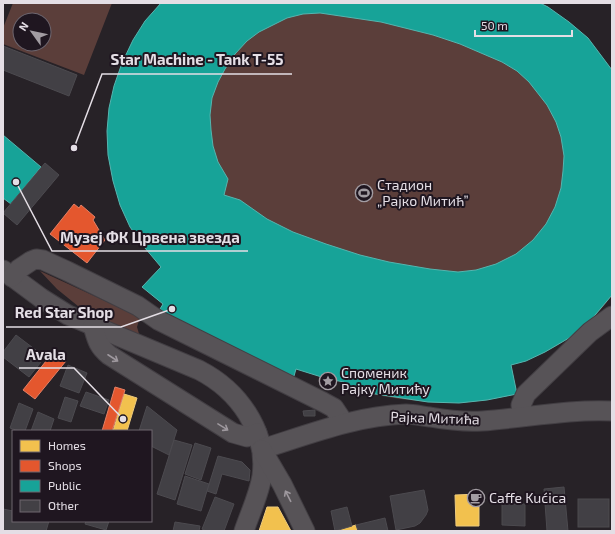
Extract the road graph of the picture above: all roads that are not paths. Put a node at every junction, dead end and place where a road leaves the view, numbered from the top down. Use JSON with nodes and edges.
{"nodes":[{"id":1,"x":8,"y":274,"type":"edge"},
{"id":2,"x":612,"y":316,"type":"edge"},
{"id":3,"x":93,"y":326,"type":"junction"},
{"id":4,"x":612,"y":412,"type":"edge"},
{"id":5,"x":523,"y":416,"type":"junction"},
{"id":6,"x":344,"y":423,"type":"junction"},
{"id":7,"x":259,"y":441,"type":"junction"},
{"id":8,"x":244,"y":531,"type":"edge"},
{"id":9,"x":305,"y":531,"type":"edge"}],
"edges":[{"from":1,"to":3,"type":"street"},
{"from":1,"to":6,"type":"street"},
{"from":2,"to":5,"type":"street"},
{"from":3,"to":7,"type":"street","name":"Рајка Митића","one_way":true},
{"from":3,"to":7,"type":"street"},
{"from":4,"to":5,"type":"street","name":"Рајка Митића"},
{"from":5,"to":6,"type":"street","name":"Рајка Митића"},
{"from":6,"to":7,"type":"street","name":"Рајка Митића"},
{"from":7,"to":8,"type":"street"},
{"from":9,"to":7,"type":"street","one_way":true}]}
